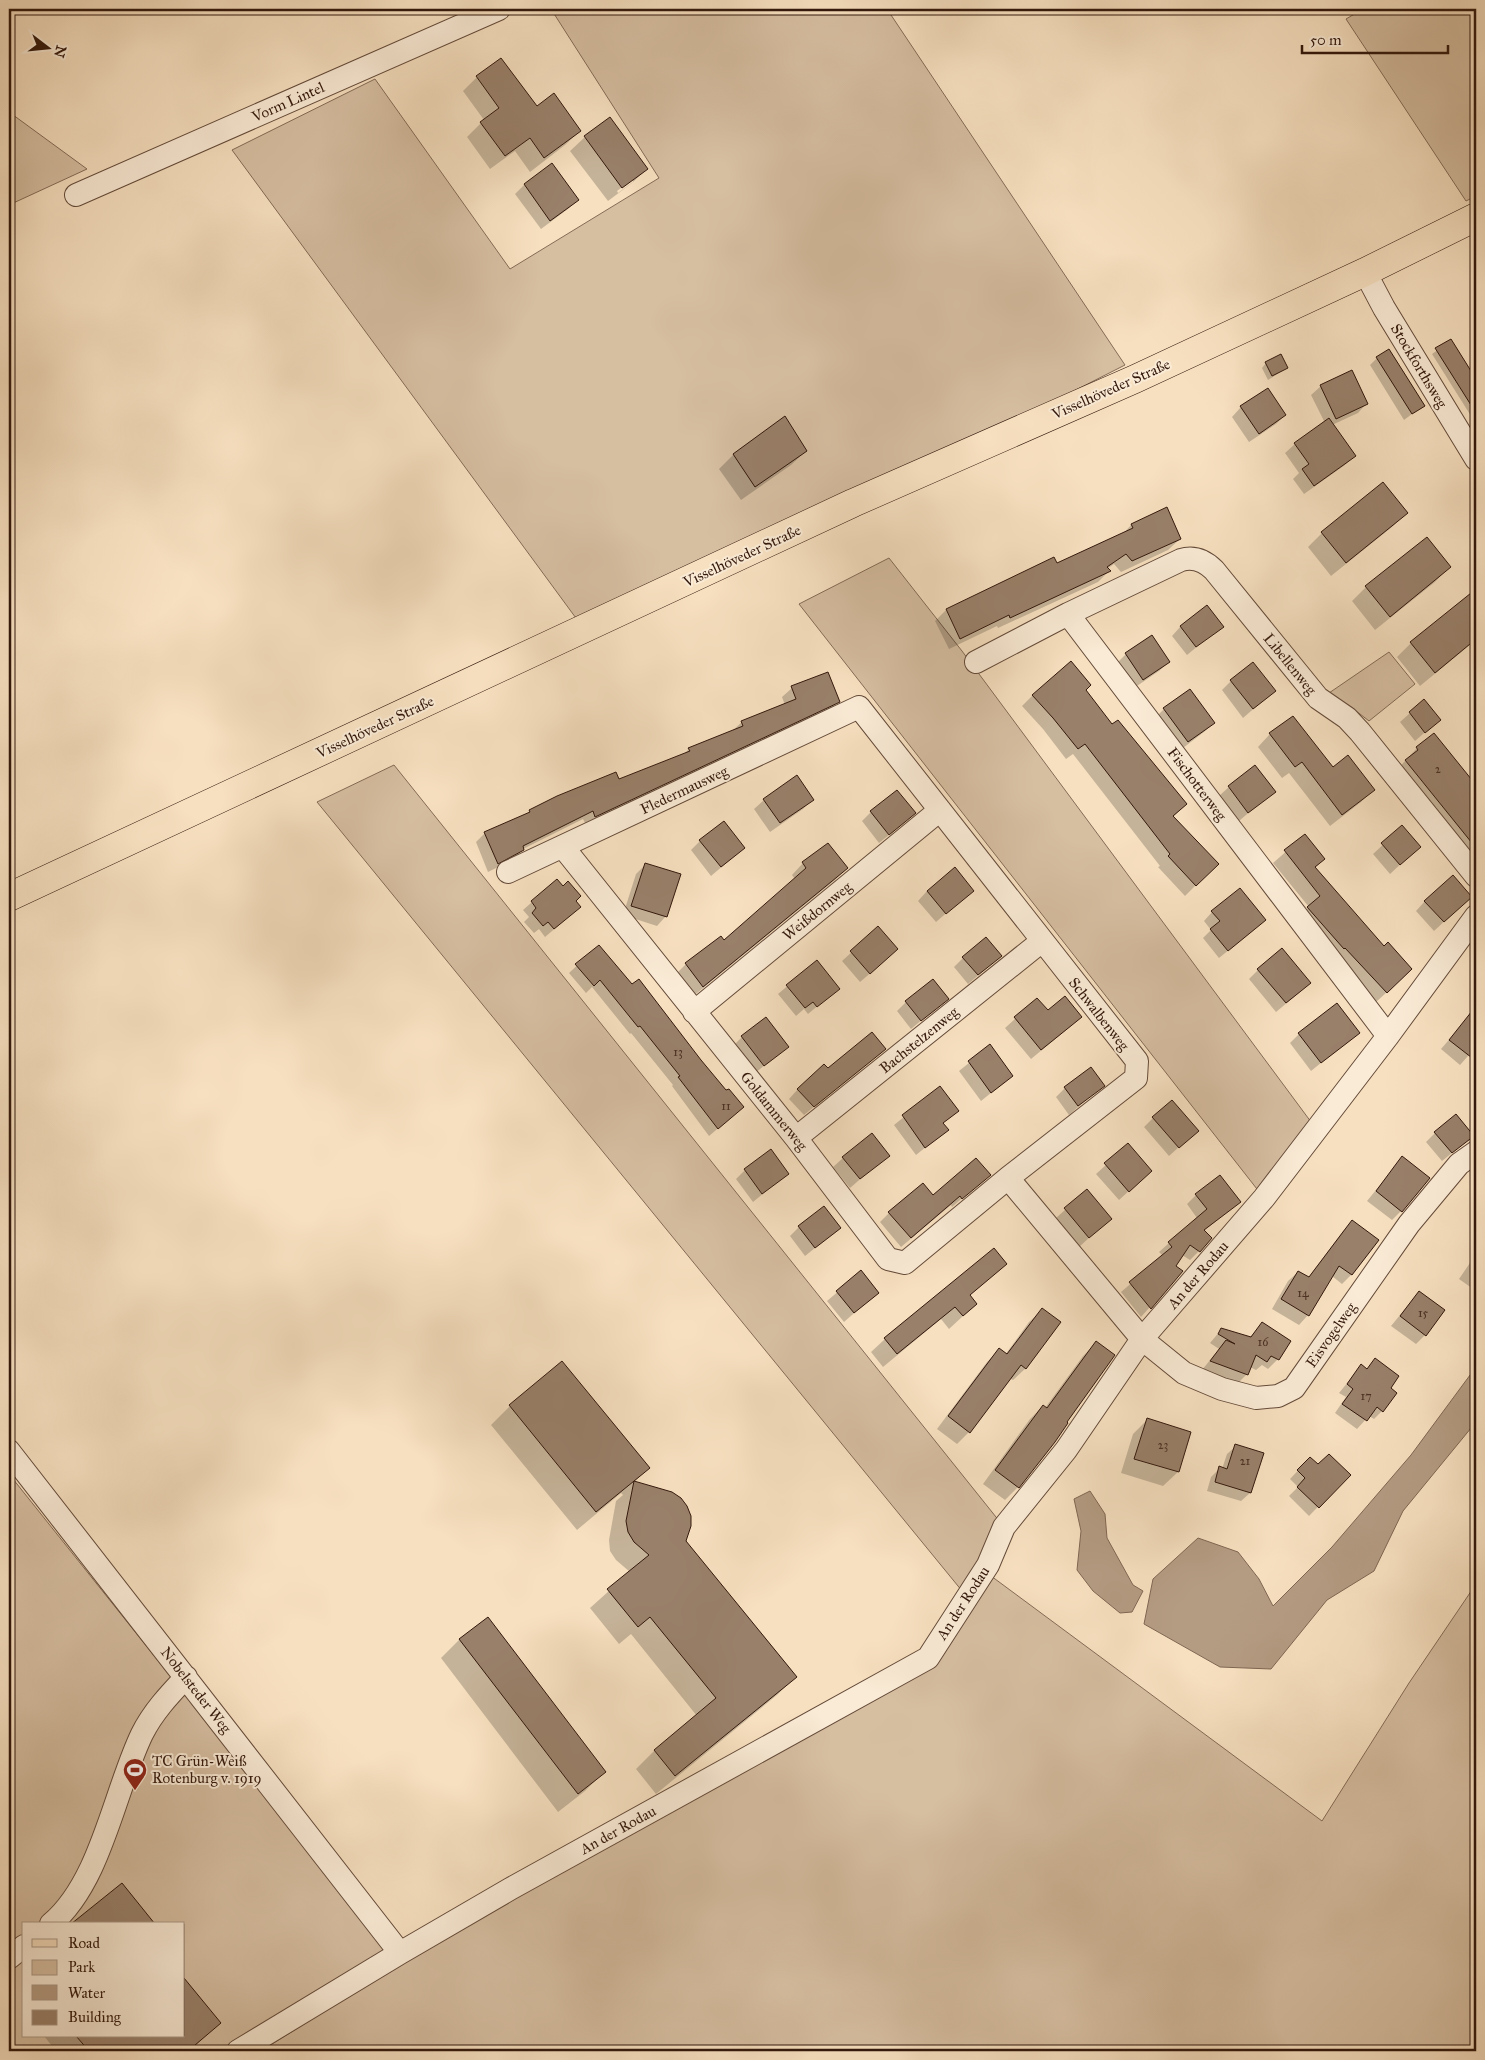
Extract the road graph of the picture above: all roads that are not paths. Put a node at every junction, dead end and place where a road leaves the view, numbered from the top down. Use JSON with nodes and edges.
{"nodes":[{"id":1,"x":499,"y":9,"type":"edge"},
{"id":2,"x":76,"y":195,"type":"dead end"},
{"id":3,"x":1476,"y":217,"type":"edge"},
{"id":4,"x":1365,"y":272,"type":"junction"},
{"id":5,"x":1476,"y":459,"type":"edge"},
{"id":6,"x":1068,"y":614,"type":"junction"},
{"id":7,"x":976,"y":662,"type":"dead end"},
{"id":8,"x":859,"y":707,"type":"joint"},
{"id":9,"x":940,"y":810,"type":"junction"},
{"id":10,"x":563,"y":847,"type":"junction"},
{"id":11,"x":508,"y":872,"type":"dead end"},
{"id":12,"x":1476,"y":876,"type":"edge"},
{"id":13,"x":9,"y":897,"type":"edge"},
{"id":14,"x":1476,"y":916,"type":"edge"},
{"id":15,"x":1042,"y":941,"type":"junction"},
{"id":16,"x":694,"y":1012,"type":"junction"},
{"id":17,"x":1388,"y":1036,"type":"junction"},
{"id":18,"x":796,"y":1138,"type":"junction"},
{"id":19,"x":1476,"y":1152,"type":"edge"},
{"id":20,"x":1008,"y":1178,"type":"junction"},
{"id":21,"x":1142,"y":1339,"type":"junction"},
{"id":22,"x":9,"y":1451,"type":"edge"},
{"id":23,"x":186,"y":1677,"type":"junction"},
{"id":24,"x":53,"y":1922,"type":"edge"},
{"id":25,"x":22,"y":1948,"type":"edge"},
{"id":26,"x":400,"y":1953,"type":"junction"},
{"id":27,"x":9,"y":1958,"type":"edge"},
{"id":28,"x":238,"y":2051,"type":"edge"}],
"edges":[{"from":1,"to":2,"type":"street","name":"Vorm Lintel"},
{"from":3,"to":4,"type":"main road","name":"Visselhöveder Straße"},
{"from":4,"to":5,"type":"street","name":"Stockforthsweg"},
{"from":4,"to":13,"type":"main road","name":"Visselhöveder Straße"},
{"from":6,"to":7,"type":"street"},
{"from":6,"to":12,"type":"street","name":"Libellenweg"},
{"from":6,"to":17,"type":"street","name":"Fischotterweg"},
{"from":8,"to":9,"type":"street","name":"Schwalbenweg"},
{"from":8,"to":10,"type":"street","name":"Fledermausweg"},
{"from":9,"to":15,"type":"street","name":"Schwalbenweg"},
{"from":9,"to":16,"type":"street","name":"Weißdornweg"},
{"from":10,"to":11,"type":"street","name":"Fledermausweg"},
{"from":10,"to":16,"type":"street","name":"Goldammerweg"},
{"from":14,"to":17,"type":"street","name":"An der Rodau"},
{"from":15,"to":18,"type":"street","name":"Bachstelzenweg"},
{"from":15,"to":20,"type":"street","name":"Schwalbenweg"},
{"from":16,"to":18,"type":"street","name":"Goldammerweg"},
{"from":17,"to":21,"type":"street","name":"An der Rodau"},
{"from":18,"to":20,"type":"street","name":"Goldammerweg"},
{"from":19,"to":21,"type":"street","name":"Eisvogelweg"},
{"from":20,"to":21,"type":"street"},
{"from":21,"to":26,"type":"street","name":"An der Rodau"},
{"from":22,"to":23,"type":"street","name":"Nobelsteder Weg"},
{"from":23,"to":24,"type":"street"},
{"from":23,"to":26,"type":"street","name":"Nobelsteder Weg"},
{"from":25,"to":27,"type":"street"},
{"from":26,"to":28,"type":"street","name":"An der Rodau"}]}
